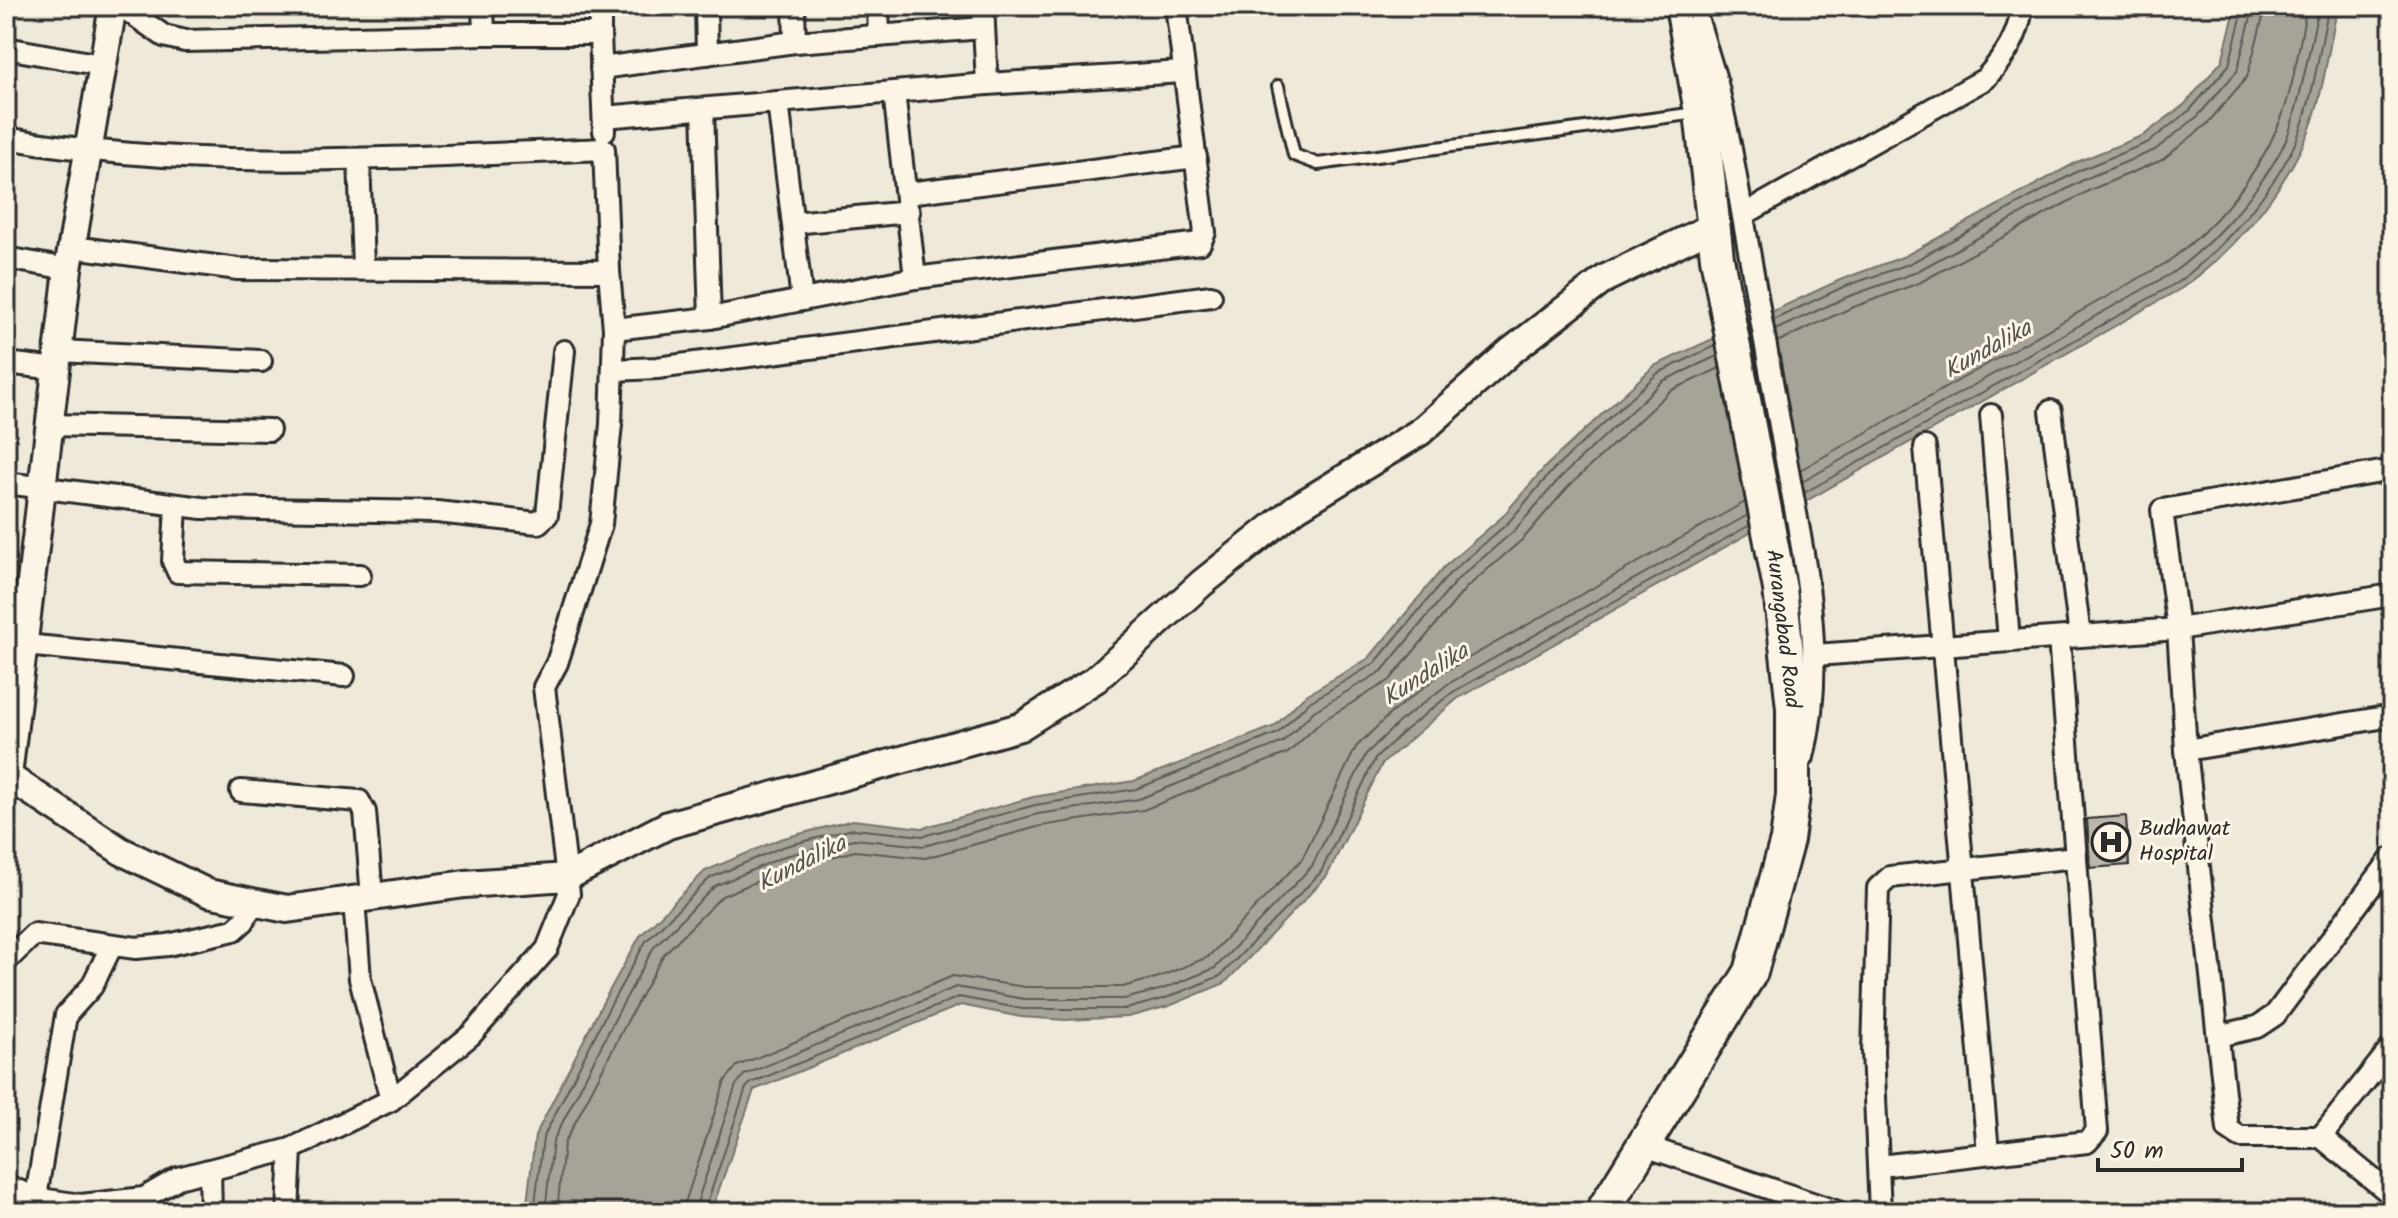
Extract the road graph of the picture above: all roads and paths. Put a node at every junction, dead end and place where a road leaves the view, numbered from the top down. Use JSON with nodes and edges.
{"nodes":[{"id":1,"x":113,"y":6,"type":"edge"},
{"id":2,"x":121,"y":6,"type":"edge"},
{"id":3,"x":483,"y":6,"type":"edge"},
{"id":4,"x":600,"y":6,"type":"edge"},
{"id":5,"x":706,"y":6,"type":"edge"},
{"id":6,"x":794,"y":6,"type":"edge"},
{"id":7,"x":878,"y":6,"type":"edge"},
{"id":8,"x":983,"y":6,"type":"edge"},
{"id":9,"x":1176,"y":6,"type":"edge"},
{"id":10,"x":1682,"y":6,"type":"edge"},
{"id":11,"x":1693,"y":6,"type":"edge"},
{"id":12,"x":2022,"y":6,"type":"edge"},
{"id":13,"x":984,"y":28,"type":"junction"},
{"id":14,"x":484,"y":34,"type":"junction"},
{"id":15,"x":600,"y":34,"type":"junction"},
{"id":16,"x":879,"y":36,"type":"junction"},
{"id":17,"x":795,"y":42,"type":"junction"},
{"id":18,"x":6,"y":48,"type":"edge"},
{"id":19,"x":707,"y":54,"type":"junction"},
{"id":20,"x":101,"y":65,"type":"junction"},
{"id":21,"x":601,"y":68,"type":"junction"},
{"id":22,"x":1183,"y":72,"type":"junction"},
{"id":23,"x":987,"y":84,"type":"junction"},
{"id":24,"x":1278,"y":86,"type":"dead end"},
{"id":25,"x":894,"y":92,"type":"junction"},
{"id":26,"x":778,"y":102,"type":"junction"},
{"id":27,"x":703,"y":109,"type":"junction"},
{"id":28,"x":1701,"y":112,"type":"junction"},
{"id":29,"x":604,"y":117,"type":"junction"},
{"id":30,"x":6,"y":138,"type":"edge"},
{"id":31,"x":604,"y":149,"type":"junction"},
{"id":32,"x":86,"y":152,"type":"junction"},
{"id":33,"x":1196,"y":157,"type":"junction"},
{"id":34,"x":359,"y":159,"type":"junction"},
{"id":35,"x":908,"y":203,"type":"junction"},
{"id":36,"x":1729,"y":220,"type":"junction"},
{"id":37,"x":793,"y":223,"type":"junction"},
{"id":38,"x":6,"y":258,"type":"edge"},
{"id":39,"x":70,"y":258,"type":"junction"},
{"id":40,"x":363,"y":267,"type":"junction"},
{"id":41,"x":609,"y":271,"type":"junction"},
{"id":42,"x":915,"y":278,"type":"junction"},
{"id":43,"x":1211,"y":296,"type":"dead end"},
{"id":44,"x":802,"y":300,"type":"junction"},
{"id":45,"x":710,"y":318,"type":"junction"},
{"id":46,"x":614,"y":329,"type":"junction"},
{"id":47,"x":564,"y":351,"type":"dead end"},
{"id":48,"x":58,"y":360,"type":"junction"},
{"id":49,"x":261,"y":361,"type":"dead end"},
{"id":50,"x":6,"y":363,"type":"edge"},
{"id":51,"x":613,"y":370,"type":"junction"},
{"id":52,"x":2051,"y":411,"type":"dead end"},
{"id":53,"x":1991,"y":415,"type":"dead end"},
{"id":54,"x":50,"y":425,"type":"junction"},
{"id":55,"x":269,"y":430,"type":"dead end"},
{"id":56,"x":1925,"y":447,"type":"dead end"},
{"id":57,"x":2392,"y":470,"type":"edge"},
{"id":58,"x":6,"y":483,"type":"edge"},
{"id":59,"x":41,"y":490,"type":"junction"},
{"id":60,"x":176,"y":506,"type":"junction"},
{"id":61,"x":360,"y":575,"type":"dead end"},
{"id":62,"x":2392,"y":595,"type":"edge"},
{"id":63,"x":2178,"y":629,"type":"junction"},
{"id":64,"x":2070,"y":637,"type":"junction"},
{"id":65,"x":2009,"y":641,"type":"junction"},
{"id":66,"x":25,"y":645,"type":"junction"},
{"id":67,"x":1940,"y":646,"type":"junction"},
{"id":68,"x":1815,"y":655,"type":"junction"},
{"id":69,"x":344,"y":676,"type":"dead end"},
{"id":70,"x":2392,"y":716,"type":"edge"},
{"id":71,"x":2186,"y":750,"type":"junction"},
{"id":72,"x":7,"y":776,"type":"edge"},
{"id":73,"x":241,"y":791,"type":"dead end"},
{"id":74,"x":1793,"y":795,"type":"junction"},
{"id":75,"x":2076,"y":857,"type":"junction"},
{"id":76,"x":2392,"y":858,"type":"edge"},
{"id":77,"x":1961,"y":869,"type":"junction"},
{"id":78,"x":567,"y":877,"type":"junction"},
{"id":79,"x":363,"y":898,"type":"junction"},
{"id":80,"x":253,"y":902,"type":"junction"},
{"id":81,"x":112,"y":945,"type":"junction"},
{"id":82,"x":6,"y":961,"type":"edge"},
{"id":83,"x":2218,"y":1036,"type":"junction"},
{"id":84,"x":2392,"y":1047,"type":"edge"},
{"id":85,"x":391,"y":1100,"type":"junction"},
{"id":86,"x":2321,"y":1137,"type":"junction"},
{"id":87,"x":1645,"y":1146,"type":"junction"},
{"id":88,"x":291,"y":1149,"type":"junction"},
{"id":89,"x":1988,"y":1152,"type":"junction"},
{"id":90,"x":1880,"y":1166,"type":"junction"},
{"id":91,"x":210,"y":1170,"type":"junction"},
{"id":92,"x":6,"y":1186,"type":"edge"},
{"id":93,"x":2392,"y":1195,"type":"edge"},
{"id":94,"x":36,"y":1197,"type":"junction"},
{"id":95,"x":81,"y":1208,"type":"edge"},
{"id":96,"x":211,"y":1212,"type":"edge"},
{"id":97,"x":288,"y":1212,"type":"edge"},
{"id":98,"x":1602,"y":1212,"type":"edge"},
{"id":99,"x":1838,"y":1212,"type":"edge"},
{"id":100,"x":1880,"y":1212,"type":"edge"}],
"edges":[{"from":1,"to":20,"type":"street"},
{"from":2,"to":14,"type":"street"},
{"from":3,"to":14,"type":"street"},
{"from":4,"to":15,"type":"street"},
{"from":5,"to":19,"type":"street"},
{"from":6,"to":17,"type":"street"},
{"from":7,"to":16,"type":"street"},
{"from":8,"to":13,"type":"street"},
{"from":9,"to":22,"type":"street"},
{"from":10,"to":28,"type":"main road","name":"Aurangabad Road"},
{"from":11,"to":36,"type":"street"},
{"from":12,"to":36,"type":"street"},
{"from":13,"to":16,"type":"street"},
{"from":13,"to":23,"type":"street"},
{"from":14,"to":15,"type":"street"},
{"from":15,"to":21,"type":"street"},
{"from":16,"to":17,"type":"street"},
{"from":17,"to":19,"type":"street"},
{"from":18,"to":20,"type":"street"},
{"from":19,"to":21,"type":"street"},
{"from":20,"to":32,"type":"street"},
{"from":21,"to":29,"type":"street"},
{"from":22,"to":23,"type":"street"},
{"from":22,"to":33,"type":"street"},
{"from":23,"to":25,"type":"street"},
{"from":24,"to":28,"type":"lane"},
{"from":25,"to":26,"type":"street"},
{"from":25,"to":35,"type":"street"},
{"from":26,"to":27,"type":"street"},
{"from":26,"to":37,"type":"street"},
{"from":27,"to":29,"type":"street"},
{"from":27,"to":45,"type":"street"},
{"from":28,"to":36,"type":"main road","name":"Aurangabad Road"},
{"from":29,"to":31,"type":"street"},
{"from":30,"to":32,"type":"street"},
{"from":31,"to":34,"type":"street"},
{"from":31,"to":41,"type":"street"},
{"from":32,"to":34,"type":"street"},
{"from":32,"to":39,"type":"street"},
{"from":33,"to":35,"type":"street"},
{"from":33,"to":42,"type":"street"},
{"from":34,"to":40,"type":"street"},
{"from":35,"to":37,"type":"street"},
{"from":35,"to":42,"type":"street"},
{"from":36,"to":68,"type":"street"},
{"from":36,"to":74,"type":"main road","name":"Aurangabad Road"},
{"from":36,"to":78,"type":"street"},
{"from":37,"to":44,"type":"street"},
{"from":38,"to":39,"type":"street"},
{"from":39,"to":40,"type":"street"},
{"from":39,"to":48,"type":"street"},
{"from":40,"to":41,"type":"street"},
{"from":41,"to":46,"type":"street"},
{"from":42,"to":44,"type":"street"},
{"from":43,"to":51,"type":"street"},
{"from":44,"to":45,"type":"street"},
{"from":45,"to":46,"type":"street"},
{"from":46,"to":51,"type":"street"},
{"from":47,"to":60,"type":"street"},
{"from":48,"to":49,"type":"street"},
{"from":48,"to":50,"type":"street"},
{"from":48,"to":54,"type":"street"},
{"from":51,"to":78,"type":"street"},
{"from":52,"to":64,"type":"street"},
{"from":53,"to":65,"type":"street"},
{"from":54,"to":55,"type":"street"},
{"from":54,"to":59,"type":"street"},
{"from":56,"to":67,"type":"street"},
{"from":57,"to":63,"type":"street"},
{"from":58,"to":59,"type":"street"},
{"from":59,"to":60,"type":"street"},
{"from":59,"to":66,"type":"street"},
{"from":60,"to":61,"type":"street"},
{"from":62,"to":63,"type":"street"},
{"from":63,"to":64,"type":"street"},
{"from":63,"to":71,"type":"street"},
{"from":64,"to":65,"type":"street"},
{"from":64,"to":75,"type":"street"},
{"from":65,"to":67,"type":"street"},
{"from":66,"to":69,"type":"street"},
{"from":66,"to":72,"type":"street"},
{"from":67,"to":68,"type":"street"},
{"from":67,"to":77,"type":"street"},
{"from":68,"to":74,"type":"street"},
{"from":70,"to":71,"type":"street"},
{"from":71,"to":83,"type":"street"},
{"from":72,"to":80,"type":"street"},
{"from":73,"to":79,"type":"street"},
{"from":74,"to":87,"type":"main road","name":"Aurangabad Road"},
{"from":75,"to":77,"type":"street"},
{"from":75,"to":89,"type":"street"},
{"from":76,"to":83,"type":"street"},
{"from":77,"to":89,"type":"street"},
{"from":77,"to":90,"type":"street"},
{"from":78,"to":79,"type":"street"},
{"from":78,"to":85,"type":"street"},
{"from":79,"to":80,"type":"street"},
{"from":79,"to":85,"type":"street"},
{"from":80,"to":81,"type":"street"},
{"from":81,"to":82,"type":"street"},
{"from":81,"to":94,"type":"street"},
{"from":83,"to":86,"type":"street"},
{"from":84,"to":86,"type":"street"},
{"from":85,"to":88,"type":"street"},
{"from":86,"to":93,"type":"street"},
{"from":87,"to":98,"type":"main road","name":"Aurangabad Road"},
{"from":87,"to":99,"type":"street"},
{"from":88,"to":91,"type":"street"},
{"from":88,"to":97,"type":"street"},
{"from":89,"to":90,"type":"street"},
{"from":90,"to":100,"type":"street"},
{"from":91,"to":95,"type":"street"},
{"from":91,"to":96,"type":"street"},
{"from":92,"to":94,"type":"street"},
{"from":94,"to":95,"type":"street"}]}
